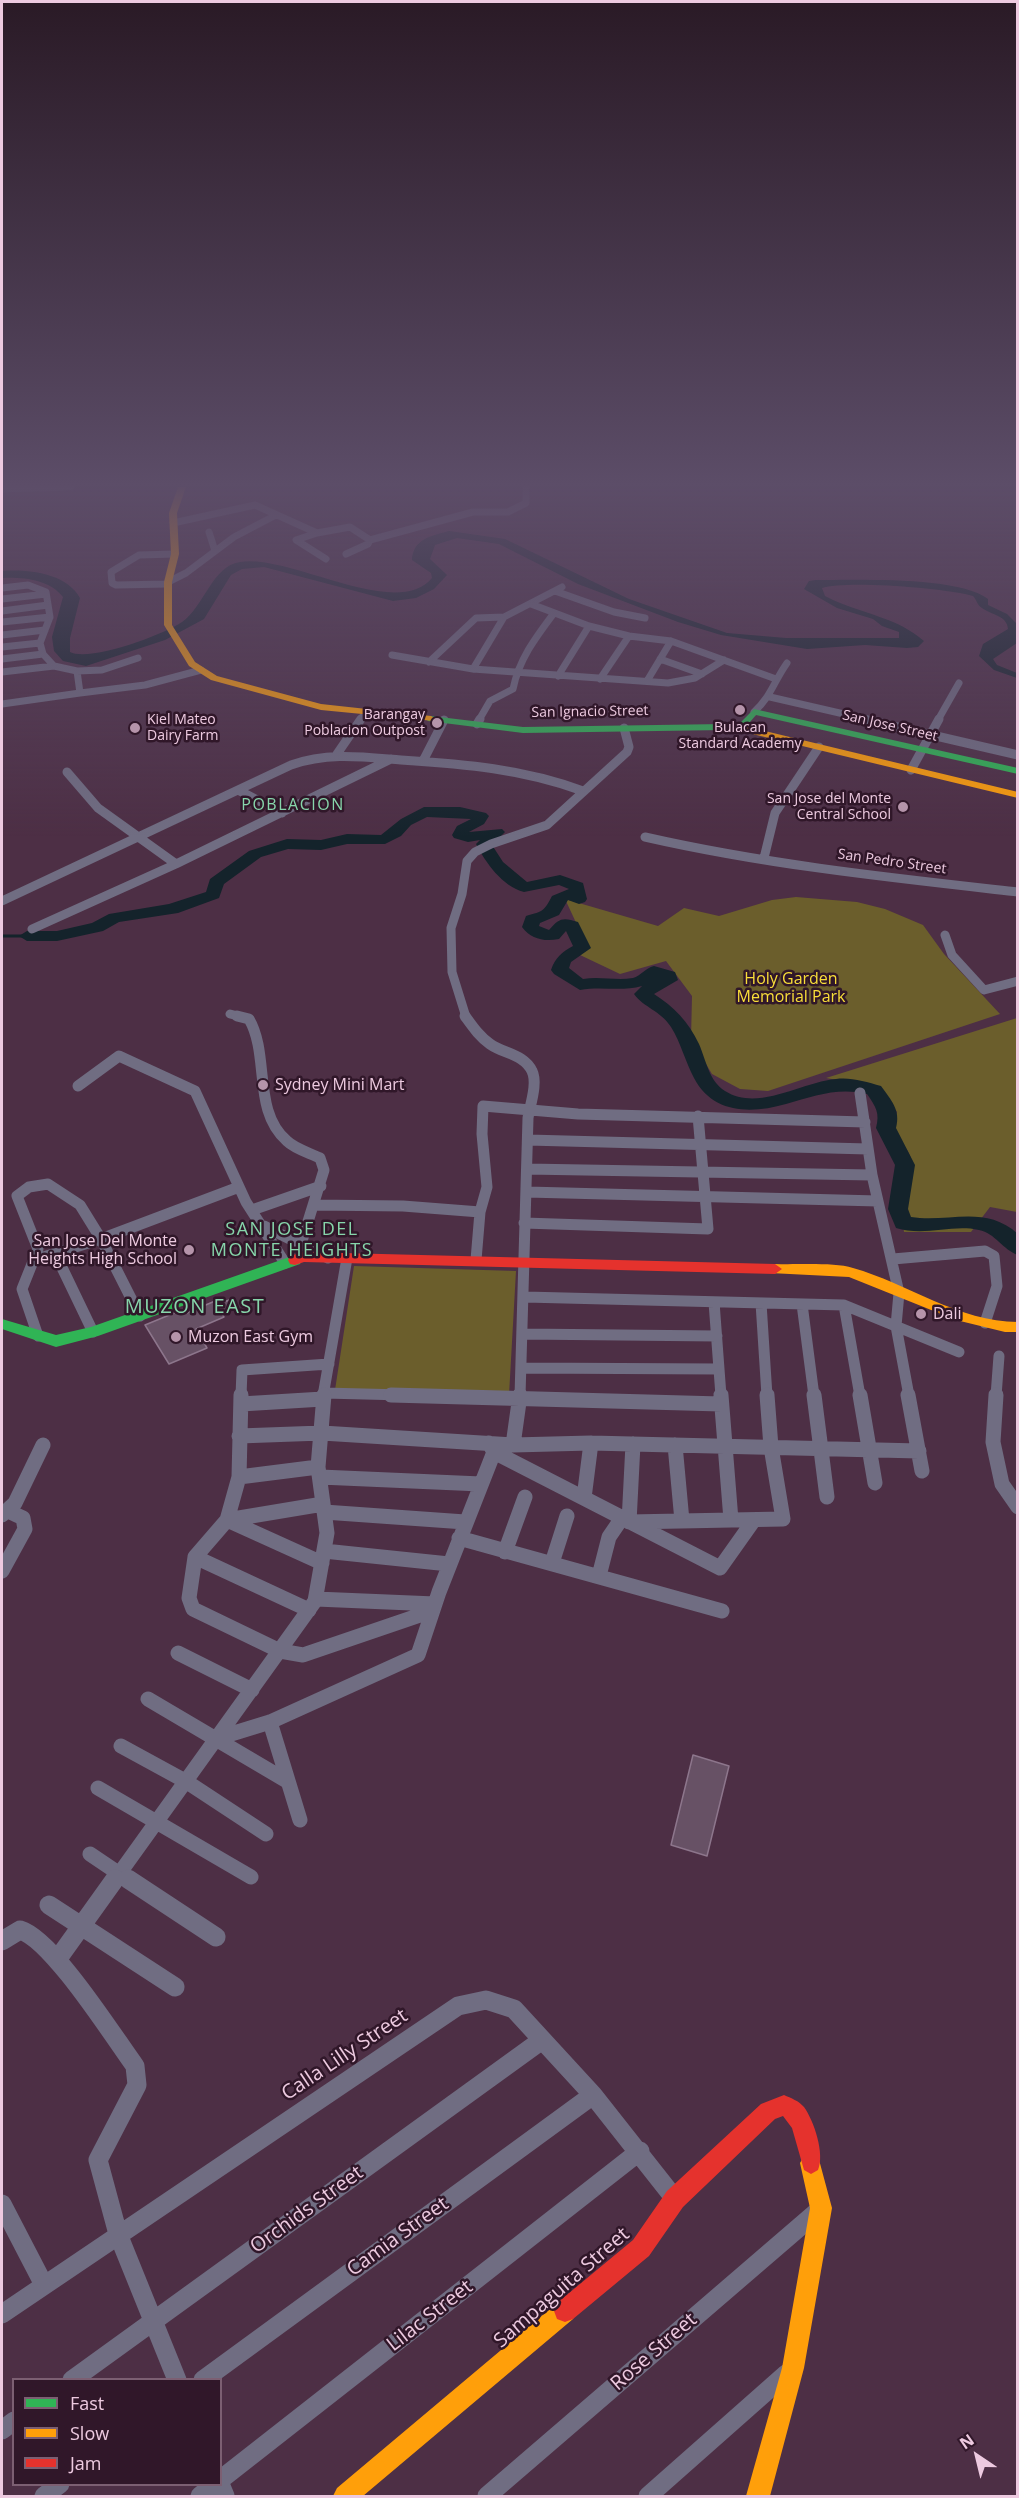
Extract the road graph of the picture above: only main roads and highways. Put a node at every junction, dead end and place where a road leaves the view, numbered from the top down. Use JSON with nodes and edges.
{"nodes":[{"id":1,"x":167,"y":604,"type":"edge"},
{"id":2,"x":741,"y":728,"type":"junction"},
{"id":3,"x":1017,"y":771,"type":"edge"},
{"id":4,"x":1017,"y":795,"type":"edge"},
{"id":5,"x":2,"y":1324,"type":"edge"},
{"id":6,"x":1017,"y":1327,"type":"edge"},
{"id":7,"x":345,"y":2496,"type":"edge"},
{"id":8,"x":758,"y":2496,"type":"edge"}],
"edges":[{"from":1,"to":2,"type":"main road","name":"San Ignacio Street"},
{"from":2,"to":3,"type":"main road","name":"San Jose Street"},
{"from":2,"to":4,"type":"main road","name":"San Ignacio Street"},
{"from":5,"to":6,"type":"main road"},
{"from":7,"to":8,"type":"main road","name":"Sampaguita Street"}]}
